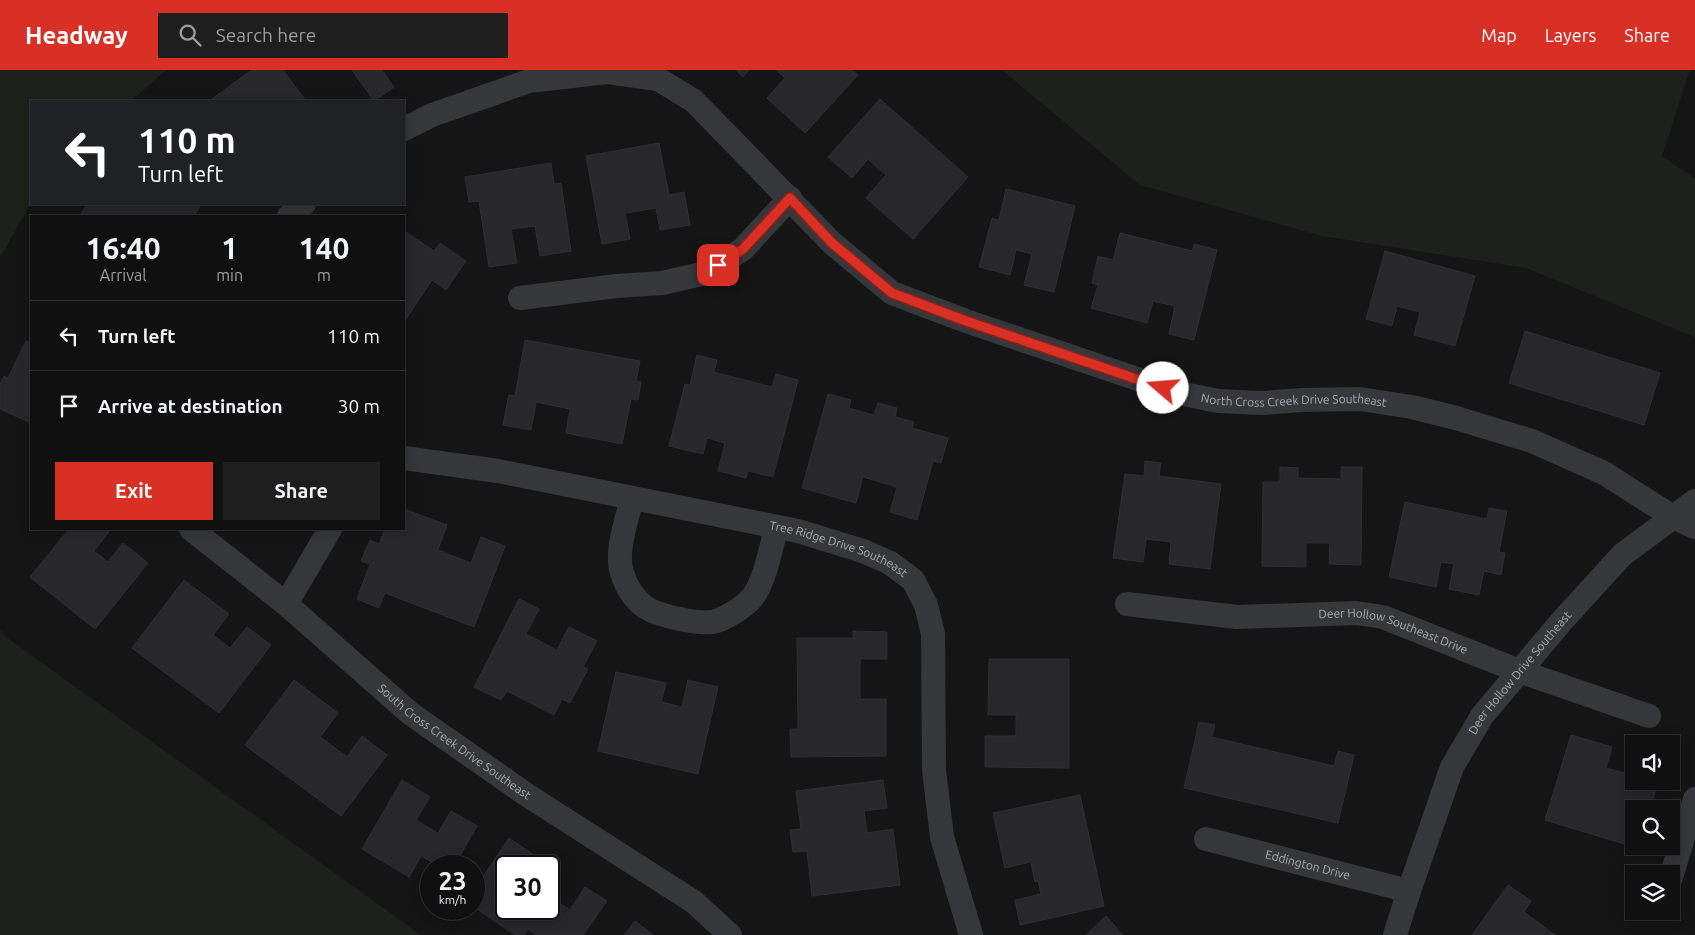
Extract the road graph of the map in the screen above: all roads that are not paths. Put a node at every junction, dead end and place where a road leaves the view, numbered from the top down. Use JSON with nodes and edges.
{"nodes":[{"id":1,"x":405,"y":128,"type":"edge"},
{"id":2,"x":790,"y":198,"type":"junction"},
{"id":3,"x":303,"y":205,"type":"edge"},
{"id":4,"x":290,"y":215,"type":"edge"},
{"id":5,"x":520,"y":298,"type":"dead end"},
{"id":6,"x":405,"y":458,"type":"edge"},
{"id":7,"x":632,"y":498,"type":"junction"},
{"id":8,"x":1695,"y":501,"type":"edge"},
{"id":9,"x":1673,"y":517,"type":"junction"},
{"id":10,"x":776,"y":527,"type":"junction"},
{"id":11,"x":1695,"y":527,"type":"edge"},
{"id":12,"x":192,"y":530,"type":"edge"},
{"id":13,"x":329,"y":530,"type":"edge"},
{"id":14,"x":286,"y":604,"type":"junction"},
{"id":15,"x":1127,"y":604,"type":"dead end"},
{"id":16,"x":1519,"y":671,"type":"junction"},
{"id":17,"x":1649,"y":716,"type":"dead end"},
{"id":18,"x":1695,"y":799,"type":"edge"},
{"id":19,"x":1206,"y":839,"type":"dead end"},
{"id":20,"x":1675,"y":865,"type":"edge"},
{"id":21,"x":1409,"y":891,"type":"junction"},
{"id":22,"x":730,"y":935,"type":"edge"},
{"id":23,"x":971,"y":935,"type":"edge"},
{"id":24,"x":1395,"y":935,"type":"edge"}],
"edges":[{"from":1,"to":2,"type":"street","name":"North Cross Creek Drive Southeast"},
{"from":2,"to":5,"type":"street"},
{"from":2,"to":9,"type":"street","name":"North Cross Creek Drive Southeast"},
{"from":3,"to":4,"type":"street"},
{"from":6,"to":7,"type":"street","name":"Tree Ridge Drive Southeast"},
{"from":7,"to":10,"type":"street","name":"Tree Ridge Drive Southeast"},
{"from":7,"to":10,"type":"street"},
{"from":8,"to":9,"type":"street","name":"Deer Hollow Drive Southeast"},
{"from":9,"to":11,"type":"street","name":"North Cross Creek Drive Southeast"},
{"from":9,"to":16,"type":"street","name":"Deer Hollow Drive Southeast"},
{"from":10,"to":23,"type":"street","name":"Tree Ridge Drive Southeast"},
{"from":12,"to":14,"type":"street","name":"South Cross Creek Drive Southeast"},
{"from":13,"to":14,"type":"street"},
{"from":14,"to":22,"type":"street","name":"South Cross Creek Drive Southeast"},
{"from":15,"to":16,"type":"street","name":"Deer Hollow Southeast Drive"},
{"from":16,"to":17,"type":"street","name":"Deer Hollow Southeast Drive"},
{"from":16,"to":21,"type":"street","name":"Deer Hollow Drive Southeast"},
{"from":18,"to":20,"type":"street"},
{"from":19,"to":21,"type":"street","name":"Eddington Drive"},
{"from":21,"to":24,"type":"street","name":"Deer Hollow Drive Southeast"}]}
